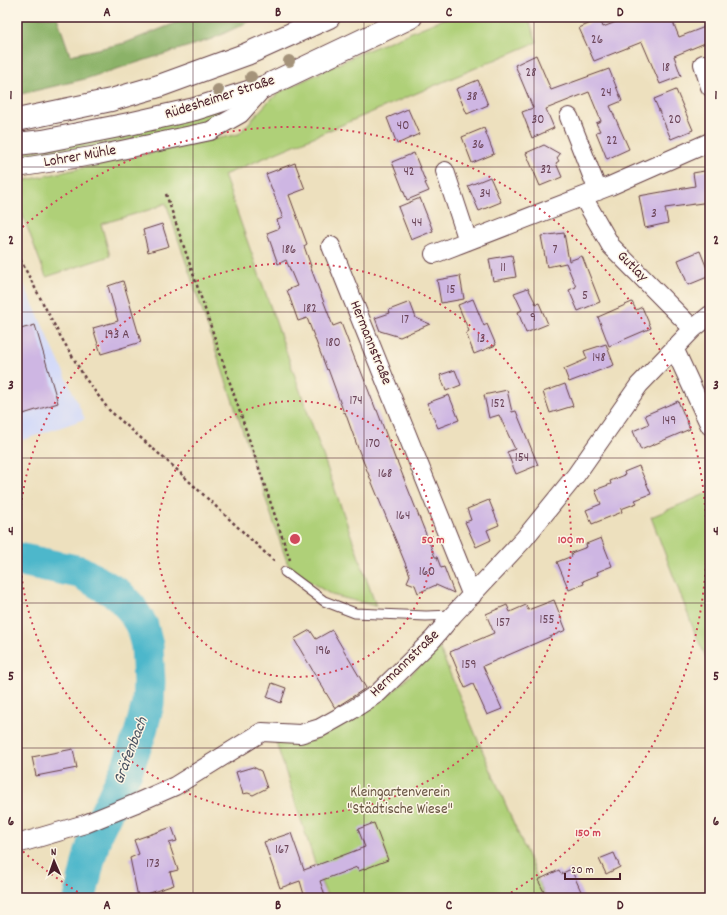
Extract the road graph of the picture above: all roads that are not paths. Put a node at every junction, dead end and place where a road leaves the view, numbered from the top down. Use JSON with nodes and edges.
{"nodes":[{"id":1,"x":329,"y":17,"type":"edge"},
{"id":2,"x":411,"y":17,"type":"edge"},
{"id":3,"x":703,"y":64,"type":"dead end"},
{"id":4,"x":710,"y":86,"type":"edge"},
{"id":5,"x":264,"y":87,"type":"junction"},
{"id":6,"x":111,"y":100,"type":"junction"},
{"id":7,"x":569,"y":117,"type":"dead end"},
{"id":8,"x":17,"y":120,"type":"edge"},
{"id":9,"x":17,"y":128,"type":"edge"},
{"id":10,"x":710,"y":142,"type":"edge"},
{"id":11,"x":17,"y":144,"type":"edge"},
{"id":12,"x":17,"y":168,"type":"edge"},
{"id":13,"x":445,"y":171,"type":"dead end"},
{"id":14,"x":590,"y":194,"type":"junction"},
{"id":15,"x":468,"y":241,"type":"junction"},
{"id":16,"x":331,"y":246,"type":"dead end"},
{"id":17,"x":434,"y":254,"type":"dead end"},
{"id":18,"x":710,"y":315,"type":"edge"},
{"id":19,"x":693,"y":329,"type":"junction"},
{"id":20,"x":674,"y":348,"type":"junction"},
{"id":21,"x":710,"y":426,"type":"edge"},
{"id":22,"x":285,"y":572,"type":"road end"},
{"id":23,"x":472,"y":596,"type":"junction"},
{"id":24,"x":453,"y":615,"type":"junction"},
{"id":25,"x":17,"y":844,"type":"edge"}],
"edges":[{"from":1,"to":6,"type":"main road"},
{"from":2,"to":5,"type":"main road","name":"Rüdesheimer Straße"},
{"from":3,"to":4,"type":"street"},
{"from":5,"to":11,"type":"main road","name":"Rüdesheimer Straße"},
{"from":5,"to":12,"type":"street","name":"Lohrer Mühle"},
{"from":6,"to":8,"type":"main road"},
{"from":6,"to":9,"type":"main road"},
{"from":7,"to":14,"type":"street","name":"Gutlay"},
{"from":10,"to":14,"type":"street"},
{"from":13,"to":15,"type":"street"},
{"from":14,"to":15,"type":"street"},
{"from":14,"to":19,"type":"street","name":"Gutlay"},
{"from":15,"to":17,"type":"street"},
{"from":16,"to":23,"type":"street","name":"Hermannstraße"},
{"from":18,"to":19,"type":"street","name":"Hermannstraße"},
{"from":19,"to":20,"type":"street","name":"Hermannstraße"},
{"from":20,"to":21,"type":"street"},
{"from":20,"to":23,"type":"street","name":"Hermannstraße"},
{"from":22,"to":24,"type":"lane"},
{"from":23,"to":24,"type":"street","name":"Hermannstraße"},
{"from":24,"to":25,"type":"street","name":"Hermannstraße"}]}
